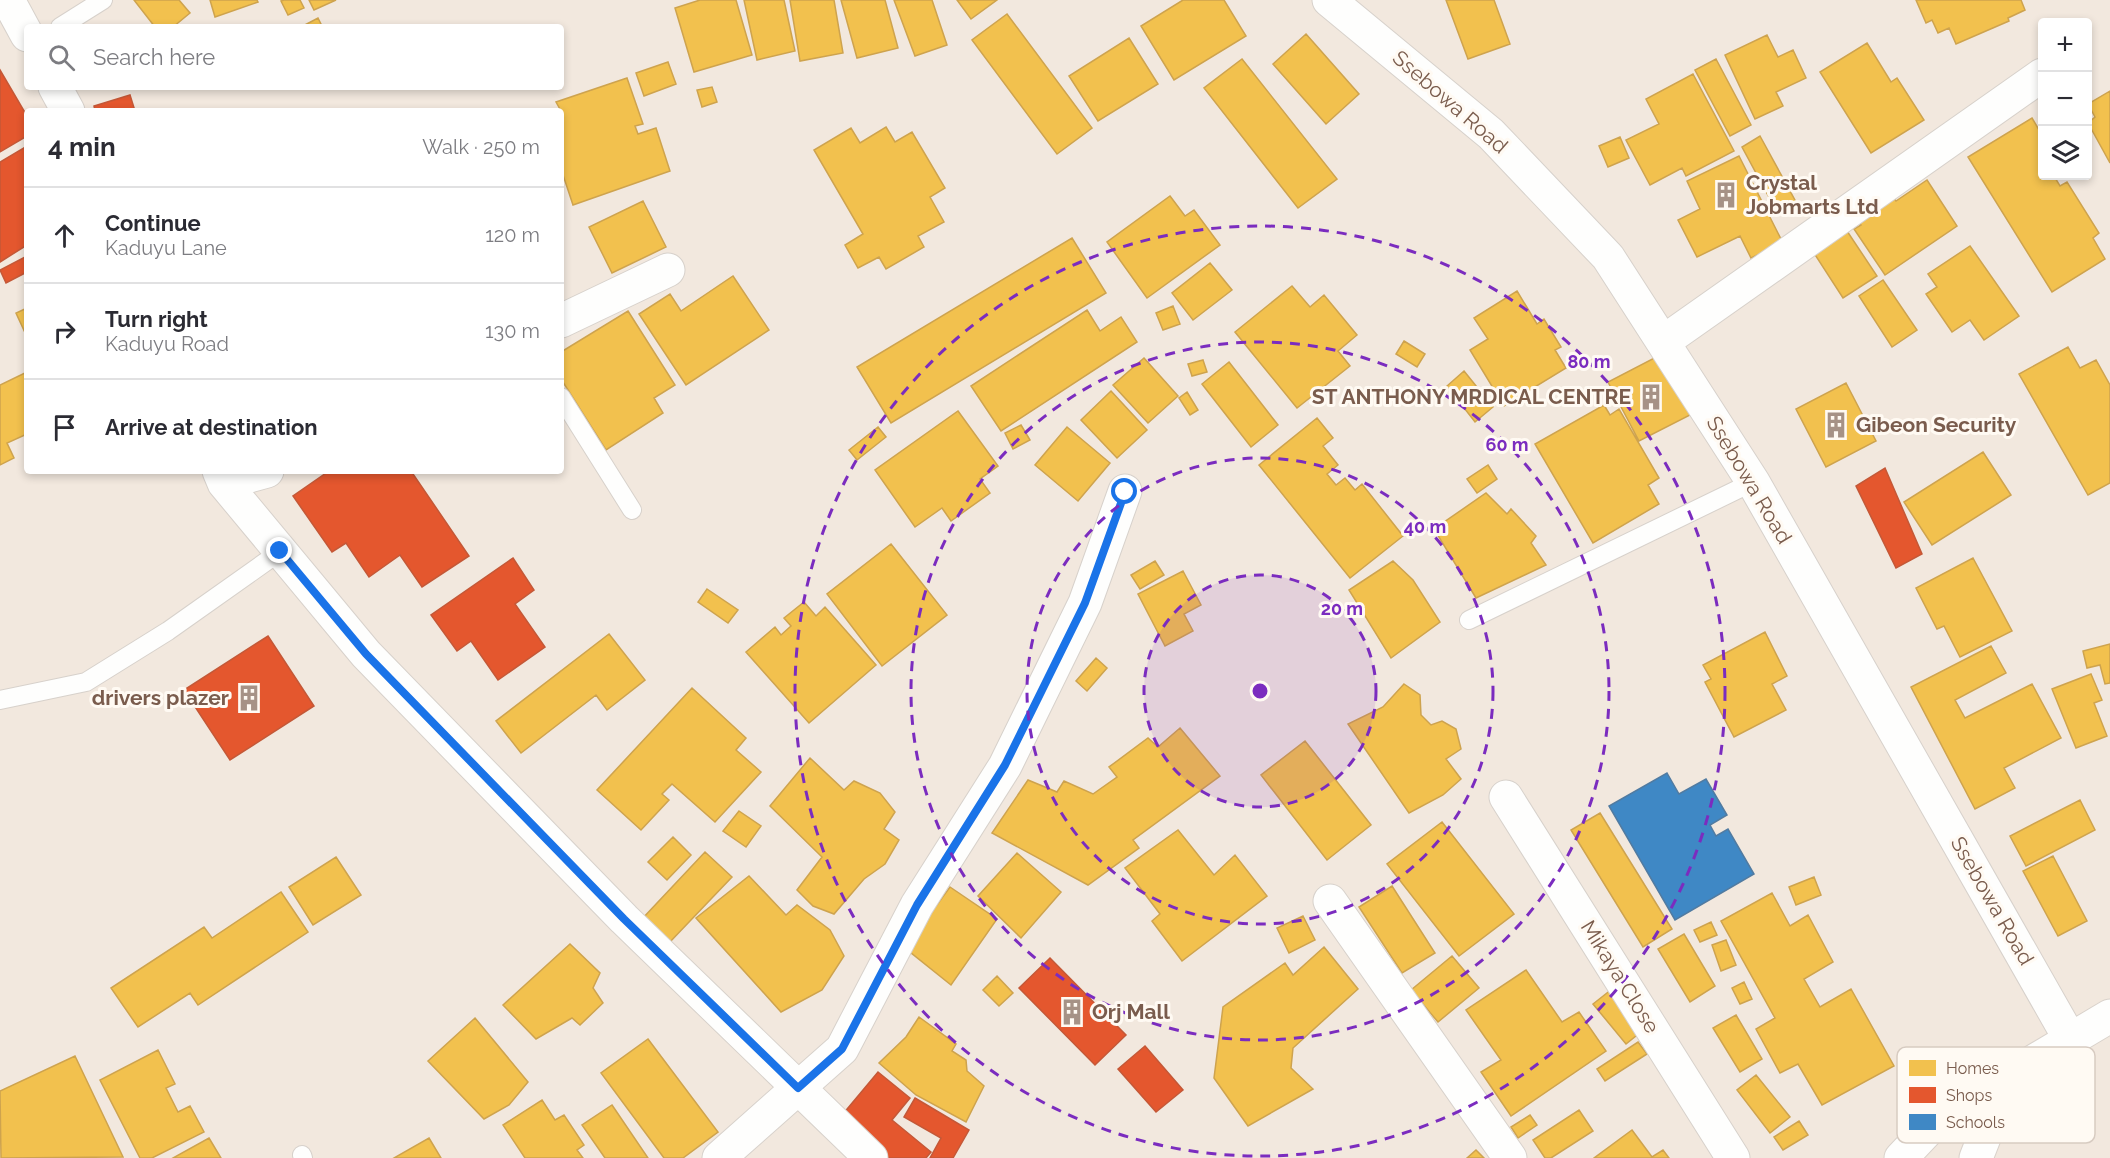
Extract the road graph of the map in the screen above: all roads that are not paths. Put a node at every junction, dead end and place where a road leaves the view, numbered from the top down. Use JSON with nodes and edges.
{"nodes":[{"id":1,"x":8,"y":0,"type":"edge"},
{"id":2,"x":103,"y":0,"type":"edge"},
{"id":3,"x":1329,"y":0,"type":"edge"},
{"id":4,"x":65,"y":24,"type":"edge"},
{"id":5,"x":24,"y":29,"type":"edge"},
{"id":6,"x":2038,"y":79,"type":"edge"},
{"id":7,"x":57,"y":90,"type":"edge"},
{"id":8,"x":66,"y":108,"type":"edge"},
{"id":9,"x":668,"y":270,"type":"dead end"},
{"id":10,"x":564,"y":320,"type":"edge"},
{"id":11,"x":1663,"y":342,"type":"junction"},
{"id":12,"x":564,"y":402,"type":"edge"},
{"id":13,"x":244,"y":474,"type":"edge"},
{"id":14,"x":221,"y":477,"type":"edge"},
{"id":15,"x":1753,"y":482,"type":"junction"},
{"id":16,"x":1125,"y":492,"type":"dead end"},
{"id":17,"x":632,"y":510,"type":"dead end"},
{"id":18,"x":280,"y":551,"type":"junction"},
{"id":19,"x":1469,"y":620,"type":"dead end"},
{"id":20,"x":0,"y":700,"type":"edge"},
{"id":21,"x":1506,"y":797,"type":"dead end"},
{"id":22,"x":1330,"y":901,"type":"dead end"},
{"id":23,"x":2110,"y":1016,"type":"edge"},
{"id":24,"x":2070,"y":1039,"type":"junction"},
{"id":25,"x":2057,"y":1047,"type":"edge"},
{"id":26,"x":2063,"y":1047,"type":"edge"},
{"id":27,"x":798,"y":1088,"type":"junction"},
{"id":28,"x":1915,"y":1143,"type":"edge"},
{"id":29,"x":1982,"y":1143,"type":"edge"},
{"id":30,"x":719,"y":1158,"type":"edge"},
{"id":31,"x":871,"y":1158,"type":"edge"},
{"id":32,"x":1510,"y":1158,"type":"edge"},
{"id":33,"x":1733,"y":1158,"type":"edge"},
{"id":34,"x":1900,"y":1158,"type":"edge"},
{"id":35,"x":1976,"y":1158,"type":"edge"}],
"edges":[{"from":1,"to":5,"type":"street"},
{"from":2,"to":4,"type":"lane"},
{"from":3,"to":11,"type":"street","name":"Ssebowa Road"},
{"from":6,"to":11,"type":"street"},
{"from":7,"to":8,"type":"street"},
{"from":9,"to":10,"type":"street"},
{"from":11,"to":15,"type":"street","name":"Ssebowa Road"},
{"from":12,"to":17,"type":"lane"},
{"from":13,"to":14,"type":"street"},
{"from":14,"to":18,"type":"street"},
{"from":15,"to":19,"type":"lane"},
{"from":15,"to":24,"type":"street","name":"Ssebowa Road"},
{"from":16,"to":27,"type":"street"},
{"from":18,"to":20,"type":"lane"},
{"from":18,"to":27,"type":"street"},
{"from":21,"to":33,"type":"street","name":"Mikaya Close"},
{"from":22,"to":32,"type":"street"},
{"from":23,"to":24,"type":"street"},
{"from":24,"to":25,"type":"street"},
{"from":24,"to":26,"type":"street"},
{"from":27,"to":30,"type":"street"},
{"from":27,"to":31,"type":"street"},
{"from":28,"to":34,"type":"street"},
{"from":29,"to":35,"type":"street"}]}
